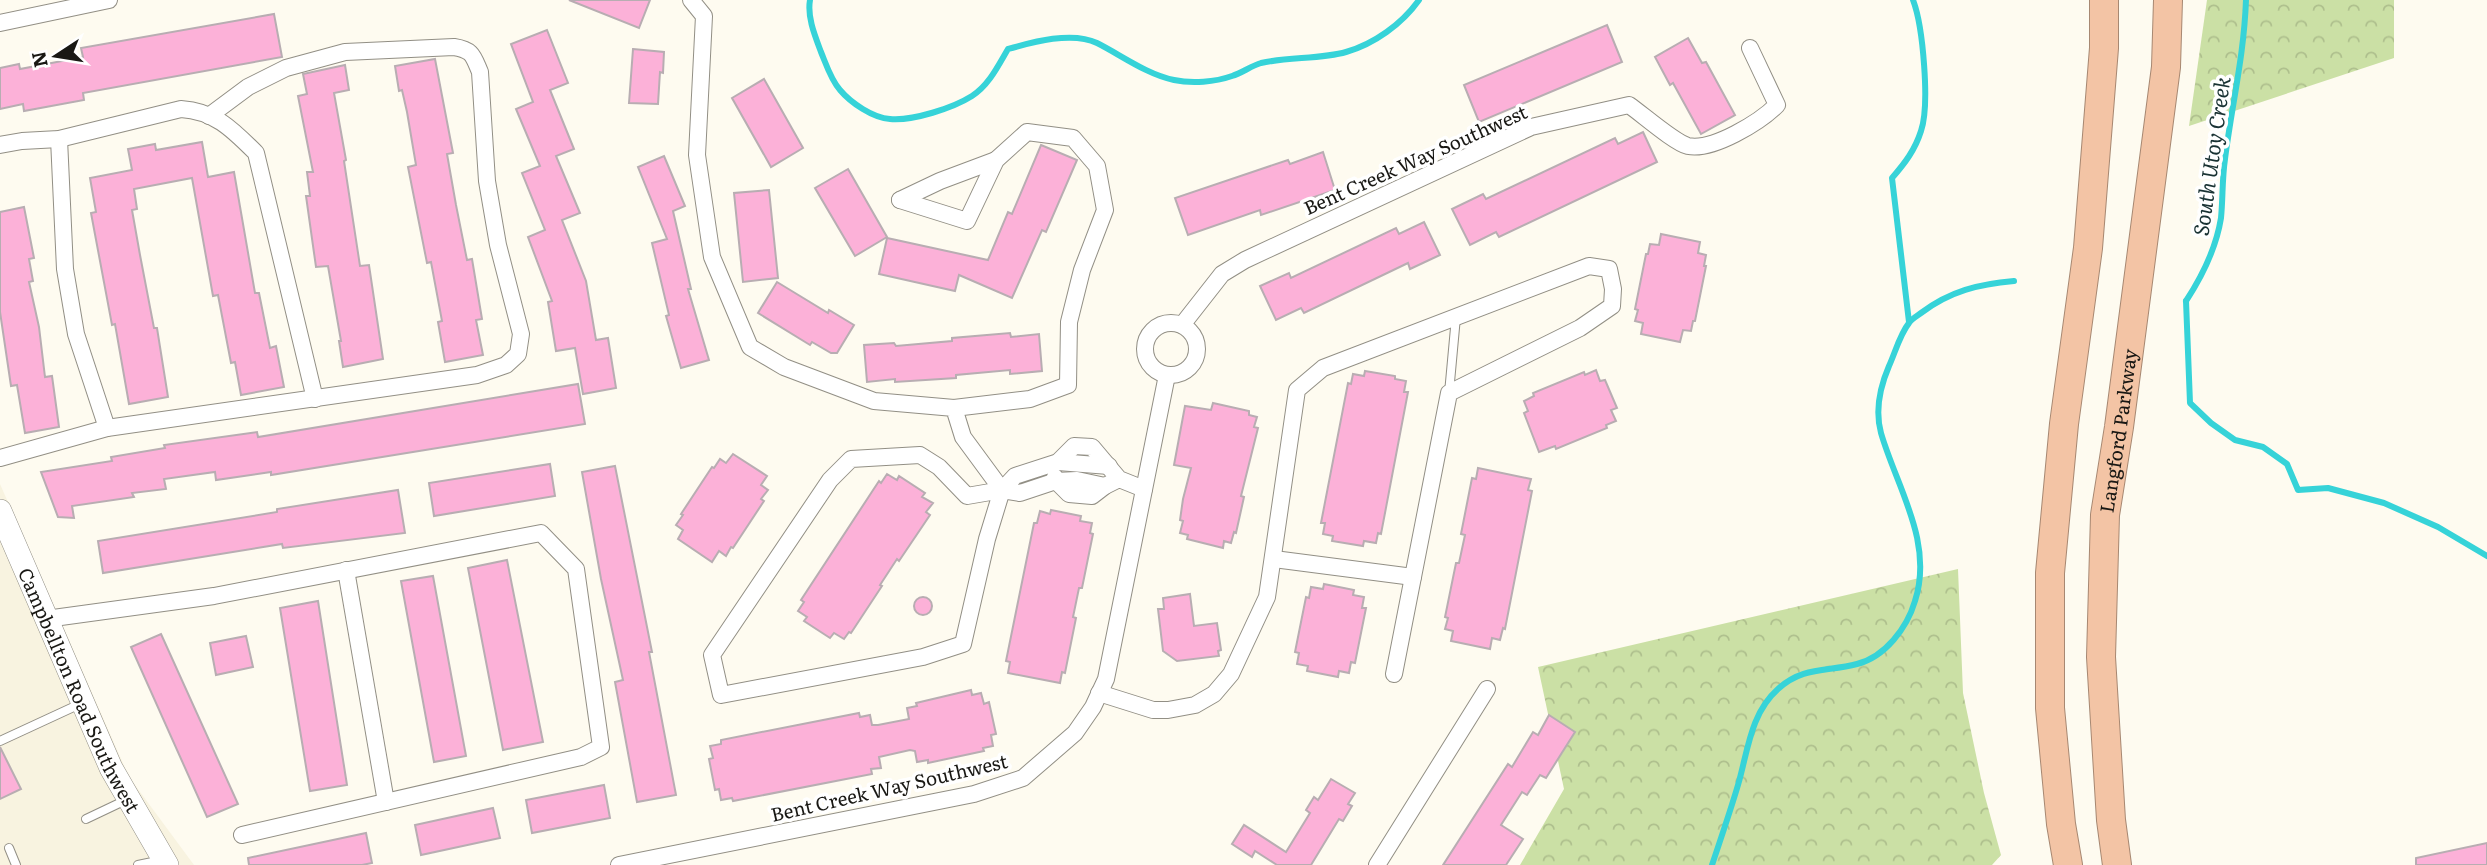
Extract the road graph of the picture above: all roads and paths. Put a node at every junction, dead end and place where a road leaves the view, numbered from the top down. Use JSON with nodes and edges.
{"nodes":[{"id":1,"x":109,"y":0,"type":"edge"},
{"id":2,"x":691,"y":0,"type":"edge"},
{"id":3,"x":2104,"y":0,"type":"edge"},
{"id":4,"x":2168,"y":0,"type":"edge"},
{"id":5,"x":69,"y":5,"type":"edge"},
{"id":6,"x":0,"y":23,"type":"edge"},
{"id":7,"x":1750,"y":48,"type":"dead end"},
{"id":8,"x":209,"y":116,"type":"junction"},
{"id":9,"x":59,"y":139,"type":"junction"},
{"id":10,"x":0,"y":145,"type":"edge"},
{"id":11,"x":996,"y":160,"type":"junction"},
{"id":12,"x":1456,"y":317,"type":"junction"},
{"id":13,"x":1182,"y":325,"type":"junction"},
{"id":14,"x":1167,"y":375,"type":"junction"},
{"id":15,"x":1449,"y":393,"type":"junction"},
{"id":16,"x":315,"y":399,"type":"junction"},
{"id":17,"x":954,"y":408,"type":"junction"},
{"id":18,"x":107,"y":428,"type":"junction"},
{"id":19,"x":0,"y":458,"type":"edge"},
{"id":20,"x":1054,"y":463,"type":"junction"},
{"id":21,"x":1056,"y":481,"type":"junction"},
{"id":22,"x":1112,"y":483,"type":"junction"},
{"id":23,"x":1144,"y":489,"type":"junction"},
{"id":24,"x":1002,"y":490,"type":"junction"},
{"id":25,"x":0,"y":511,"type":"edge"},
{"id":26,"x":1273,"y":559,"type":"junction"},
{"id":27,"x":346,"y":570,"type":"junction"},
{"id":28,"x":1413,"y":577,"type":"junction"},
{"id":29,"x":46,"y":619,"type":"junction"},
{"id":30,"x":1394,"y":674,"type":"dead end"},
{"id":31,"x":1486,"y":689,"type":"dead end"},
{"id":32,"x":1100,"y":693,"type":"junction"},
{"id":33,"x":83,"y":703,"type":"junction"},
{"id":34,"x":0,"y":741,"type":"edge"},
{"id":35,"x":128,"y":799,"type":"junction"},
{"id":36,"x":386,"y":802,"type":"junction"},
{"id":37,"x":86,"y":819,"type":"dead end"},
{"id":38,"x":242,"y":835,"type":"dead end"},
{"id":39,"x":9,"y":848,"type":"dead end"},
{"id":40,"x":165,"y":862,"type":"edge"},
{"id":41,"x":16,"y":865,"type":"edge"},
{"id":42,"x":138,"y":865,"type":"edge"},
{"id":43,"x":620,"y":865,"type":"edge"},
{"id":44,"x":1377,"y":865,"type":"edge"},
{"id":45,"x":2068,"y":865,"type":"edge"},
{"id":46,"x":2117,"y":865,"type":"edge"}],
"edges":[{"from":1,"to":5,"type":"street"},
{"from":2,"to":17,"type":"street"},
{"from":3,"to":45,"type":"highway"},
{"from":4,"to":46,"type":"highway","name":"Langford Parkway"},
{"from":5,"to":6,"type":"street"},
{"from":7,"to":13,"type":"street","name":"Bent Creek Way Southwest"},
{"from":8,"to":9,"type":"street"},
{"from":8,"to":16,"type":"street"},
{"from":8,"to":16,"type":"street"},
{"from":9,"to":10,"type":"street"},
{"from":9,"to":18,"type":"street"},
{"from":11,"to":11,"type":"street"},
{"from":11,"to":17,"type":"street"},
{"from":12,"to":15,"type":"lane"},
{"from":12,"to":15,"type":"street"},
{"from":12,"to":26,"type":"street"},
{"from":13,"to":14,"type":"street"},
{"from":13,"to":14,"type":"street"},
{"from":14,"to":23,"type":"street","name":"Bent Creek Way Southwest"},
{"from":15,"to":28,"type":"street"},
{"from":16,"to":18,"type":"street"},
{"from":17,"to":24,"type":"street"},
{"from":18,"to":19,"type":"street"},
{"from":20,"to":21,"type":"street"},
{"from":20,"to":22,"type":"street"},
{"from":20,"to":24,"type":"street"},
{"from":21,"to":22,"type":"street"},
{"from":21,"to":24,"type":"street"},
{"from":22,"to":23,"type":"street"},
{"from":23,"to":32,"type":"street","name":"Bent Creek Way Southwest"},
{"from":24,"to":24,"type":"street"},
{"from":25,"to":29,"type":"main road","name":"Campbellton Road Southwest"},
{"from":26,"to":28,"type":"street"},
{"from":26,"to":32,"type":"street"},
{"from":27,"to":29,"type":"street"},
{"from":27,"to":36,"type":"street"},
{"from":27,"to":36,"type":"street"},
{"from":28,"to":30,"type":"street"},
{"from":29,"to":33,"type":"main road","name":"Campbellton Road Southwest"},
{"from":31,"to":44,"type":"street"},
{"from":32,"to":43,"type":"street","name":"Bent Creek Way Southwest"},
{"from":33,"to":34,"type":"lane"},
{"from":33,"to":35,"type":"main road","name":"Campbellton Road Southwest"},
{"from":35,"to":37,"type":"lane"},
{"from":35,"to":40,"type":"main road","name":"Campbellton Road Southwest"},
{"from":36,"to":38,"type":"street"},
{"from":39,"to":41,"type":"lane"},
{"from":40,"to":42,"type":"lane"}]}
